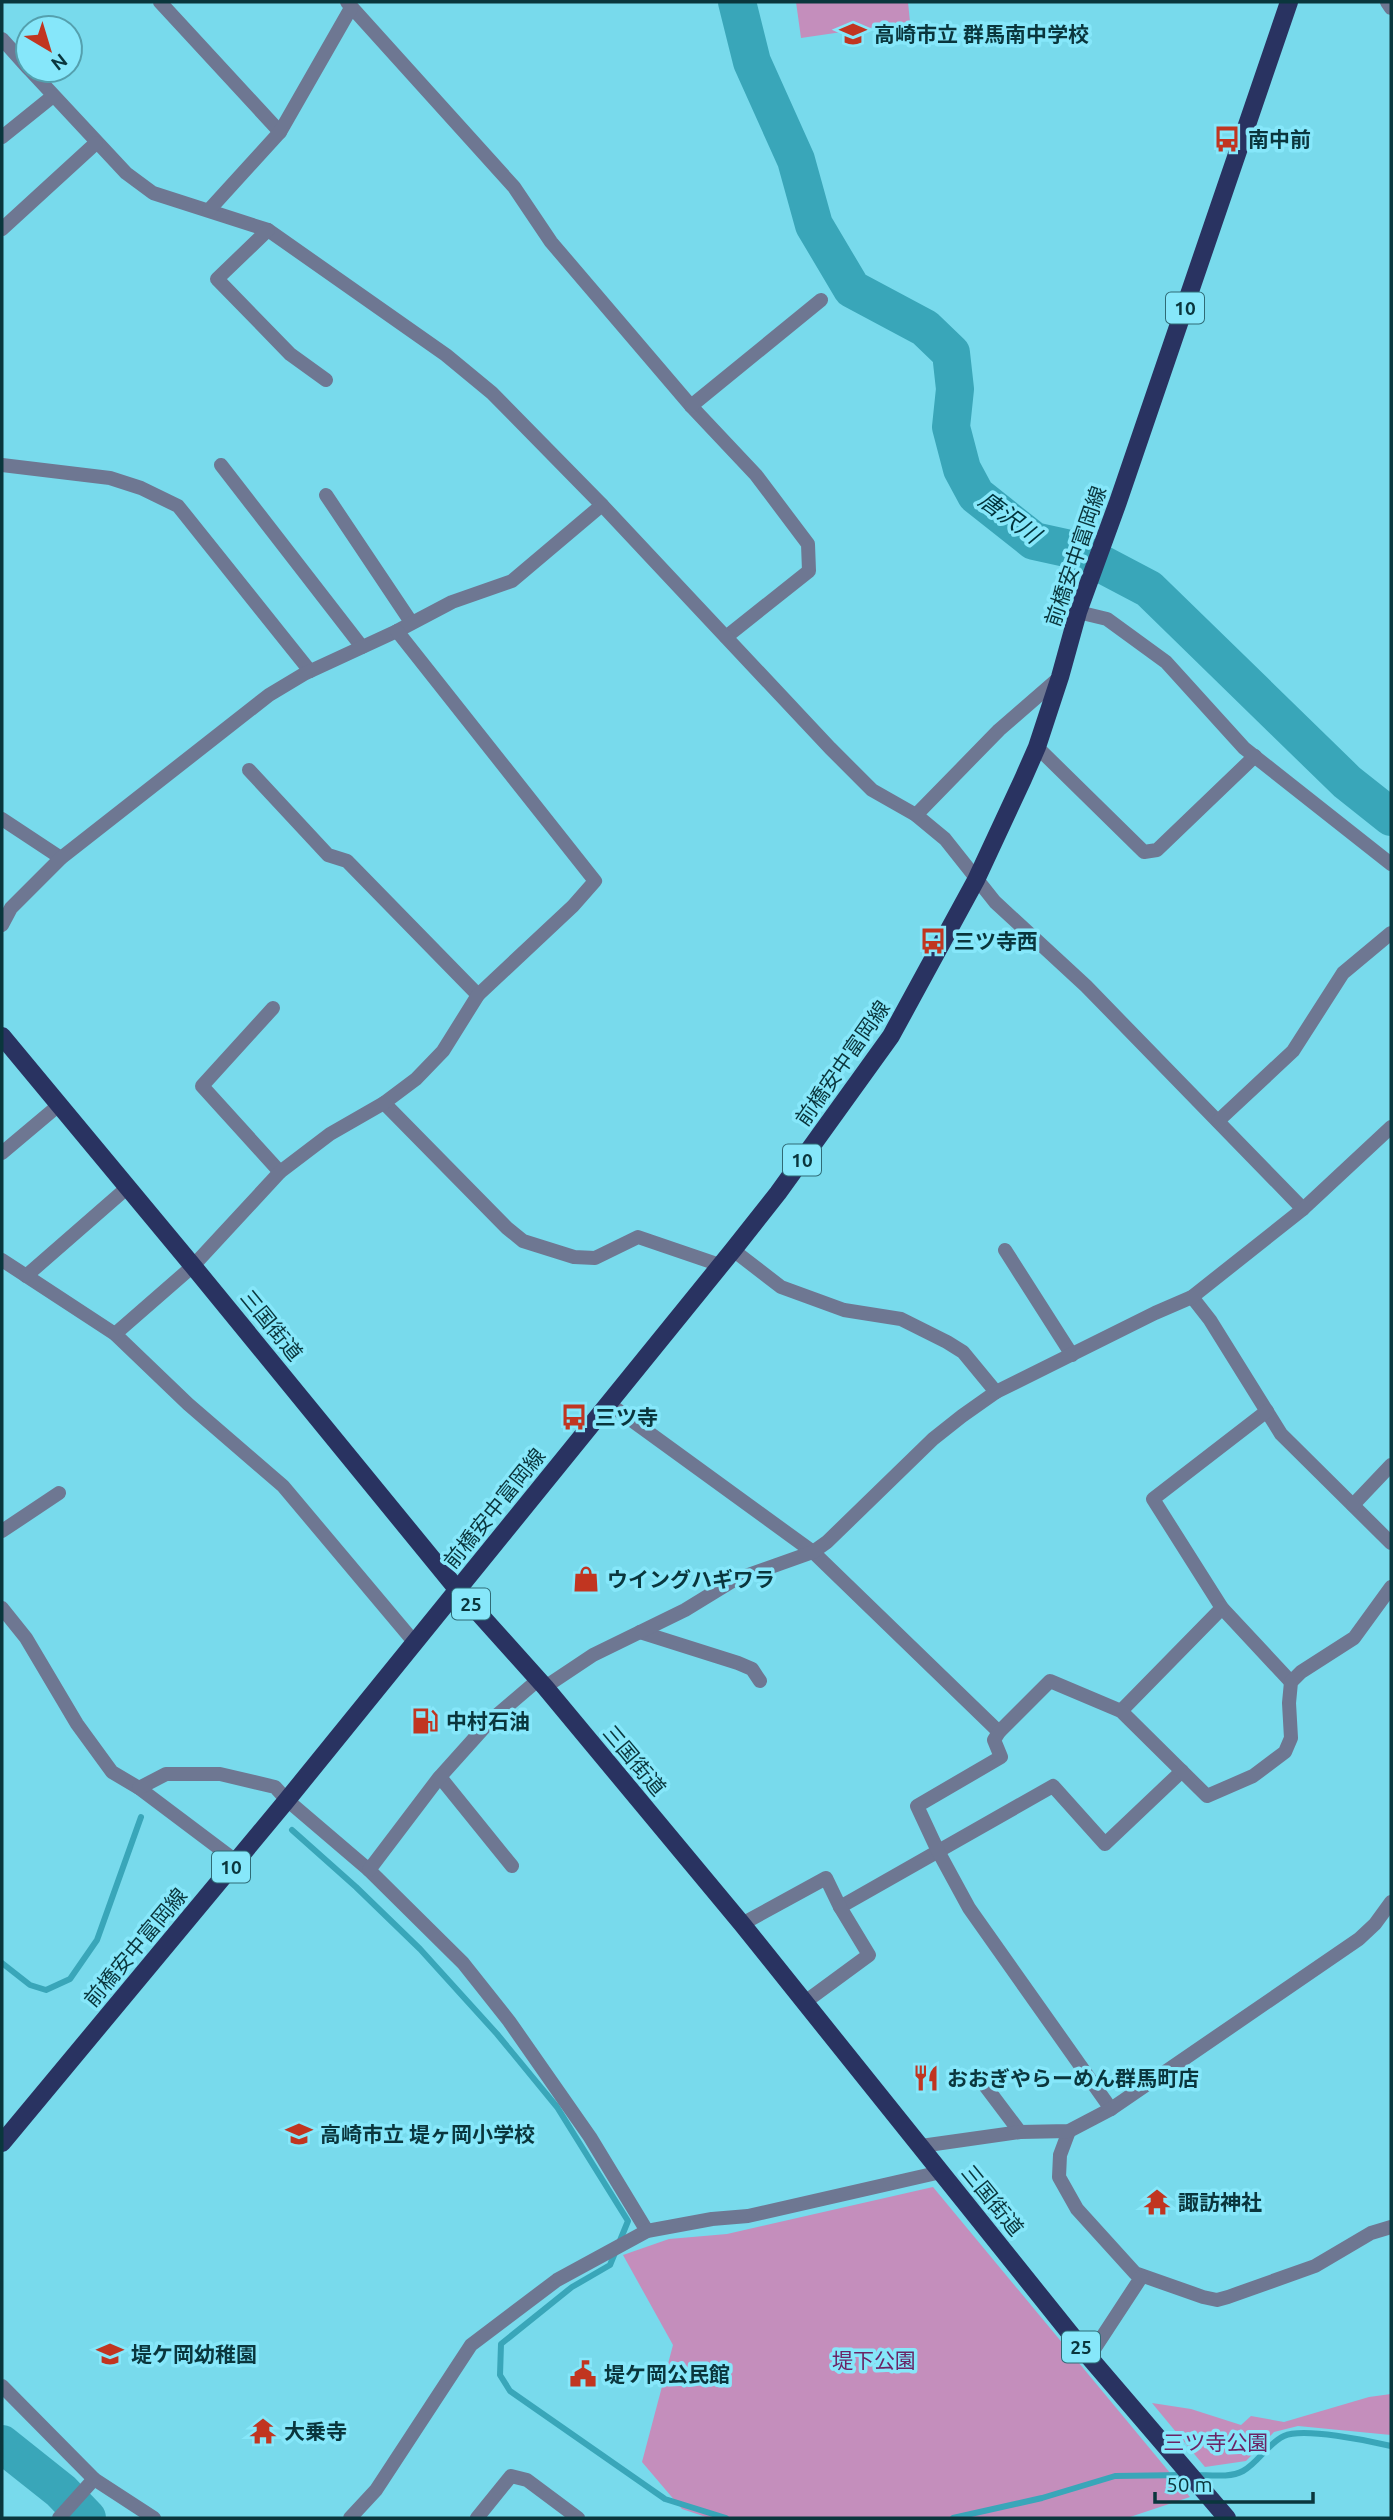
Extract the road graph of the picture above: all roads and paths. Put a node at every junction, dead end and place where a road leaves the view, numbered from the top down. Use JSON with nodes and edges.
{"nodes":[{"id":1,"x":160,"y":2,"type":"edge"},
{"id":2,"x":1289,"y":2,"type":"edge"},
{"id":3,"x":1387,"y":2,"type":"edge"},
{"id":4,"x":349,"y":5,"type":"edge"},
{"id":5,"x":1391,"y":8,"type":"edge"},
{"id":6,"x":2,"y":39,"type":"edge"},
{"id":7,"x":14,"y":52,"type":"edge"},
{"id":8,"x":42,"y":84,"type":"edge"},
{"id":9,"x":53,"y":96,"type":"junction"},
{"id":10,"x":280,"y":132,"type":"junction"},
{"id":11,"x":2,"y":137,"type":"edge"},
{"id":12,"x":96,"y":143,"type":"junction"},
{"id":13,"x":209,"y":210,"type":"junction"},
{"id":14,"x":2,"y":229,"type":"edge"},
{"id":15,"x":268,"y":230,"type":"junction"},
{"id":16,"x":821,"y":300,"type":"dead end"},
{"id":17,"x":326,"y":380,"type":"dead end"},
{"id":18,"x":691,"y":406,"type":"junction"},
{"id":19,"x":2,"y":465,"type":"edge"},
{"id":20,"x":220,"y":465,"type":"dead end"},
{"id":21,"x":326,"y":495,"type":"dead end"},
{"id":22,"x":602,"y":505,"type":"junction"},
{"id":23,"x":1078,"y":612,"type":"junction"},
{"id":24,"x":411,"y":622,"type":"junction"},
{"id":25,"x":397,"y":631,"type":"junction"},
{"id":26,"x":726,"y":637,"type":"junction"},
{"id":27,"x":362,"y":647,"type":"junction"},
{"id":28,"x":310,"y":671,"type":"junction"},
{"id":29,"x":1060,"y":677,"type":"junction"},
{"id":30,"x":1037,"y":747,"type":"junction"},
{"id":31,"x":1255,"y":756,"type":"junction"},
{"id":32,"x":249,"y":770,"type":"dead end"},
{"id":33,"x":916,"y":815,"type":"junction"},
{"id":34,"x":2,"y":819,"type":"edge"},
{"id":35,"x":61,"y":858,"type":"junction"},
{"id":36,"x":1391,"y":864,"type":"edge"},
{"id":37,"x":976,"y":880,"type":"junction"},
{"id":38,"x":2,"y":925,"type":"edge"},
{"id":39,"x":1391,"y":933,"type":"edge"},
{"id":40,"x":478,"y":995,"type":"junction"},
{"id":41,"x":274,"y":1009,"type":"dead end"},
{"id":42,"x":2,"y":1036,"type":"edge"},
{"id":43,"x":384,"y":1103,"type":"junction"},
{"id":44,"x":59,"y":1105,"type":"junction"},
{"id":45,"x":1218,"y":1121,"type":"junction"},
{"id":46,"x":1391,"y":1127,"type":"edge"},
{"id":47,"x":2,"y":1153,"type":"edge"},
{"id":48,"x":280,"y":1172,"type":"junction"},
{"id":49,"x":128,"y":1187,"type":"junction"},
{"id":50,"x":1303,"y":1209,"type":"junction"},
{"id":51,"x":733,"y":1250,"type":"junction"},
{"id":52,"x":1005,"y":1250,"type":"dead end"},
{"id":53,"x":2,"y":1260,"type":"edge"},
{"id":54,"x":720,"y":1265,"type":"junction"},
{"id":55,"x":193,"y":1266,"type":"junction"},
{"id":56,"x":26,"y":1276,"type":"junction"},
{"id":57,"x":1192,"y":1297,"type":"junction"},
{"id":58,"x":115,"y":1334,"type":"junction"},
{"id":59,"x":1072,"y":1355,"type":"junction"},
{"id":60,"x":996,"y":1392,"type":"junction"},
{"id":61,"x":608,"y":1403,"type":"junction"},
{"id":62,"x":1267,"y":1411,"type":"junction"},
{"id":63,"x":1391,"y":1465,"type":"edge"},
{"id":64,"x":59,"y":1493,"type":"dead end"},
{"id":65,"x":1353,"y":1505,"type":"junction"},
{"id":66,"x":2,"y":1531,"type":"edge"},
{"id":67,"x":1391,"y":1543,"type":"edge"},
{"id":68,"x":813,"y":1552,"type":"junction"},
{"id":69,"x":1391,"y":1587,"type":"edge"},
{"id":70,"x":457,"y":1589,"type":"junction"},
{"id":71,"x":2,"y":1608,"type":"edge"},
{"id":72,"x":1222,"y":1608,"type":"junction"},
{"id":73,"x":640,"y":1632,"type":"junction"},
{"id":74,"x":415,"y":1643,"type":"junction"},
{"id":75,"x":760,"y":1681,"type":"dead end"},
{"id":76,"x":1291,"y":1682,"type":"junction"},
{"id":77,"x":541,"y":1684,"type":"junction"},
{"id":78,"x":1121,"y":1711,"type":"junction"},
{"id":79,"x":999,"y":1732,"type":"junction"},
{"id":80,"x":1182,"y":1771,"type":"junction"},
{"id":81,"x":440,"y":1777,"type":"junction"},
{"id":82,"x":139,"y":1788,"type":"junction"},
{"id":83,"x":287,"y":1801,"type":"junction"},
{"id":84,"x":937,"y":1851,"type":"junction"},
{"id":85,"x":236,"y":1861,"type":"junction"},
{"id":86,"x":512,"y":1866,"type":"dead end"},
{"id":87,"x":369,"y":1870,"type":"junction"},
{"id":88,"x":1391,"y":1902,"type":"edge"},
{"id":89,"x":840,"y":1908,"type":"junction"},
{"id":90,"x":742,"y":1924,"type":"junction"},
{"id":91,"x":805,"y":2003,"type":"junction"},
{"id":92,"x":977,"y":2075,"type":"dead end"},
{"id":93,"x":1111,"y":2109,"type":"junction"},
{"id":94,"x":1020,"y":2132,"type":"junction"},
{"id":95,"x":1069,"y":2132,"type":"junction"},
{"id":96,"x":3,"y":2141,"type":"edge"},
{"id":97,"x":921,"y":2146,"type":"junction"},
{"id":98,"x":941,"y":2172,"type":"junction"},
{"id":99,"x":1391,"y":2227,"type":"edge"},
{"id":100,"x":647,"y":2231,"type":"junction"},
{"id":101,"x":1142,"y":2276,"type":"junction"},
{"id":102,"x":1089,"y":2357,"type":"junction"},
{"id":103,"x":2,"y":2386,"type":"edge"},
{"id":104,"x":94,"y":2479,"type":"junction"},
{"id":105,"x":59,"y":2518,"type":"edge"},
{"id":106,"x":154,"y":2518,"type":"edge"},
{"id":107,"x":350,"y":2518,"type":"edge"},
{"id":108,"x":477,"y":2518,"type":"edge"},
{"id":109,"x":578,"y":2518,"type":"edge"},
{"id":110,"x":1227,"y":2518,"type":"edge"}],
"edges":[{"from":1,"to":10,"type":"street"},
{"from":2,"to":23,"type":"main road","name":"前橋安中富岡線","number":"10"},
{"from":3,"to":5,"type":"street"},
{"from":4,"to":10,"type":"street"},
{"from":4,"to":18,"type":"street"},
{"from":6,"to":7,"type":"street"},
{"from":8,"to":9,"type":"street"},
{"from":9,"to":11,"type":"street"},
{"from":9,"to":12,"type":"street"},
{"from":10,"to":13,"type":"street"},
{"from":12,"to":13,"type":"street"},
{"from":12,"to":14,"type":"street"},
{"from":13,"to":15,"type":"street"},
{"from":15,"to":17,"type":"street"},
{"from":15,"to":22,"type":"street"},
{"from":16,"to":18,"type":"street"},
{"from":18,"to":26,"type":"street"},
{"from":19,"to":28,"type":"street"},
{"from":20,"to":27,"type":"street"},
{"from":21,"to":24,"type":"street"},
{"from":22,"to":24,"type":"street"},
{"from":22,"to":26,"type":"street"},
{"from":23,"to":29,"type":"main road","name":"前橋安中富岡線","number":"10"},
{"from":23,"to":31,"type":"street"},
{"from":24,"to":25,"type":"street"},
{"from":25,"to":27,"type":"street"},
{"from":25,"to":40,"type":"street"},
{"from":26,"to":33,"type":"street"},
{"from":27,"to":28,"type":"street"},
{"from":28,"to":35,"type":"street"},
{"from":29,"to":30,"type":"main road","name":"前橋安中富岡線","number":"10"},
{"from":29,"to":33,"type":"street"},
{"from":30,"to":31,"type":"street"},
{"from":30,"to":37,"type":"main road","name":"前橋安中富岡線","number":"10"},
{"from":31,"to":36,"type":"street"},
{"from":32,"to":40,"type":"street"},
{"from":33,"to":37,"type":"street"},
{"from":34,"to":35,"type":"street"},
{"from":35,"to":38,"type":"street"},
{"from":37,"to":45,"type":"street"},
{"from":37,"to":51,"type":"main road","name":"前橋安中富岡線","number":"10"},
{"from":39,"to":45,"type":"street"},
{"from":40,"to":43,"type":"street"},
{"from":41,"to":48,"type":"street"},
{"from":42,"to":44,"type":"main road","name":"三国街道","number":"25"},
{"from":43,"to":48,"type":"street"},
{"from":43,"to":54,"type":"street"},
{"from":44,"to":47,"type":"street"},
{"from":44,"to":49,"type":"main road","name":"三国街道","number":"25"},
{"from":45,"to":50,"type":"street"},
{"from":46,"to":50,"type":"street"},
{"from":48,"to":55,"type":"street"},
{"from":49,"to":55,"type":"main road","name":"三国街道","number":"25"},
{"from":49,"to":56,"type":"street"},
{"from":50,"to":57,"type":"street"},
{"from":51,"to":54,"type":"main road","name":"前橋安中富岡線","number":"10"},
{"from":51,"to":60,"type":"street"},
{"from":52,"to":59,"type":"street"},
{"from":53,"to":56,"type":"street"},
{"from":54,"to":61,"type":"main road","name":"前橋安中富岡線","number":"10"},
{"from":55,"to":58,"type":"street"},
{"from":55,"to":70,"type":"main road","name":"三国街道","number":"25"},
{"from":56,"to":58,"type":"street"},
{"from":57,"to":59,"type":"street"},
{"from":57,"to":62,"type":"street"},
{"from":58,"to":74,"type":"street"},
{"from":59,"to":60,"type":"street"},
{"from":60,"to":68,"type":"street"},
{"from":61,"to":68,"type":"street"},
{"from":61,"to":70,"type":"main road","name":"前橋安中富岡線","number":"10"},
{"from":62,"to":65,"type":"street"},
{"from":62,"to":72,"type":"street"},
{"from":63,"to":65,"type":"street"},
{"from":64,"to":66,"type":"street"},
{"from":65,"to":67,"type":"street"},
{"from":68,"to":73,"type":"street"},
{"from":68,"to":79,"type":"street"},
{"from":69,"to":76,"type":"street"},
{"from":70,"to":74,"type":"main road","name":"前橋安中富岡線","number":"10"},
{"from":70,"to":77,"type":"main road","name":"三国街道","number":"25"},
{"from":71,"to":82,"type":"street"},
{"from":72,"to":76,"type":"street"},
{"from":72,"to":78,"type":"street"},
{"from":73,"to":75,"type":"street"},
{"from":73,"to":77,"type":"street"},
{"from":74,"to":83,"type":"main road","name":"前橋安中富岡線","number":"10"},
{"from":76,"to":80,"type":"street"},
{"from":77,"to":81,"type":"street"},
{"from":77,"to":90,"type":"main road","name":"三国街道","number":"25"},
{"from":78,"to":79,"type":"street"},
{"from":78,"to":80,"type":"street"},
{"from":79,"to":84,"type":"street"},
{"from":80,"to":84,"type":"street"},
{"from":81,"to":86,"type":"street"},
{"from":81,"to":87,"type":"street"},
{"from":82,"to":83,"type":"street"},
{"from":82,"to":85,"type":"street"},
{"from":83,"to":85,"type":"main road","name":"前橋安中富岡線","number":"10"},
{"from":83,"to":87,"type":"street"},
{"from":84,"to":89,"type":"street"},
{"from":84,"to":93,"type":"street"},
{"from":85,"to":96,"type":"main road","name":"前橋安中富岡線","number":"10"},
{"from":87,"to":100,"type":"street"},
{"from":88,"to":93,"type":"street"},
{"from":89,"to":90,"type":"street"},
{"from":89,"to":91,"type":"street"},
{"from":90,"to":91,"type":"main road","name":"三国街道","number":"25"},
{"from":91,"to":97,"type":"main road","name":"三国街道","number":"25"},
{"from":92,"to":94,"type":"street"},
{"from":93,"to":95,"type":"street"},
{"from":94,"to":95,"type":"street"},
{"from":94,"to":97,"type":"street"},
{"from":95,"to":101,"type":"street"},
{"from":97,"to":98,"type":"main road","name":"三国街道","number":"25"},
{"from":98,"to":100,"type":"street"},
{"from":98,"to":102,"type":"main road","name":"三国街道","number":"25"},
{"from":99,"to":101,"type":"street"},
{"from":100,"to":107,"type":"street"},
{"from":101,"to":102,"type":"street"},
{"from":102,"to":110,"type":"main road","name":"三国街道","number":"25"},
{"from":103,"to":104,"type":"street"},
{"from":104,"to":105,"type":"street"},
{"from":104,"to":106,"type":"street"},
{"from":108,"to":109,"type":"street"}]}
